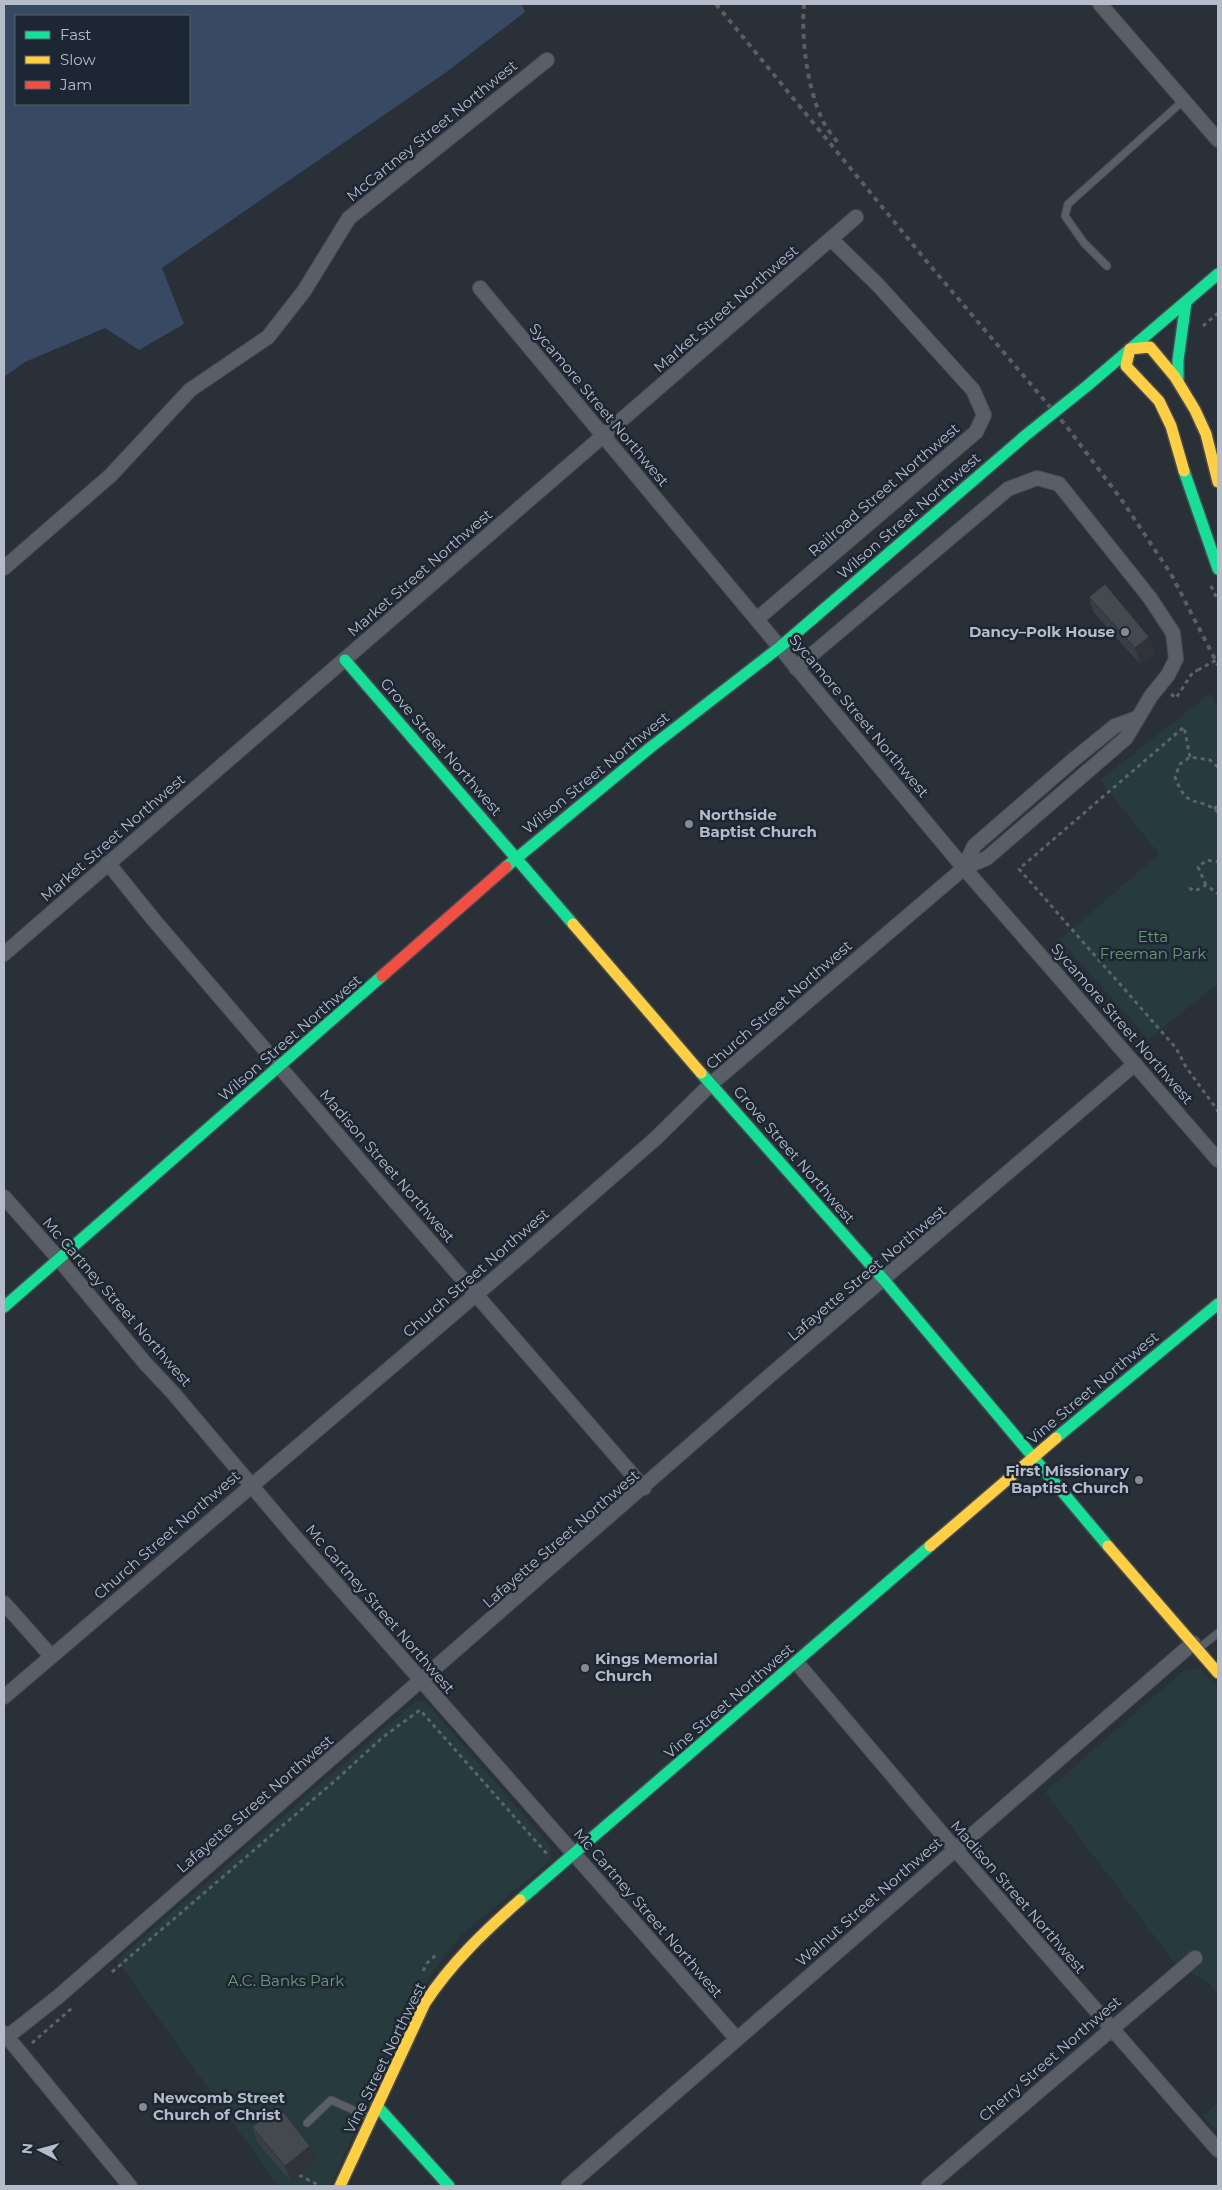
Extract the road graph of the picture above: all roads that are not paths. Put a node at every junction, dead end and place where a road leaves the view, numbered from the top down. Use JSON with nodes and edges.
{"nodes":[{"id":1,"x":1100,"y":4,"type":"edge"},
{"id":2,"x":547,"y":60,"type":"dead end"},
{"id":3,"x":1184,"y":100,"type":"junction"},
{"id":4,"x":1218,"y":140,"type":"edge"},
{"id":5,"x":856,"y":217,"type":"dead end"},
{"id":6,"x":831,"y":239,"type":"junction"},
{"id":7,"x":1107,"y":266,"type":"dead end"},
{"id":8,"x":1218,"y":274,"type":"edge"},
{"id":9,"x":480,"y":288,"type":"dead end"},
{"id":10,"x":1186,"y":302,"type":"junction"},
{"id":11,"x":1130,"y":350,"type":"junction"},
{"id":12,"x":1178,"y":380,"type":"junction"},
{"id":13,"x":603,"y":436,"type":"junction"},
{"id":14,"x":1218,"y":482,"type":"edge"},
{"id":15,"x":4,"y":568,"type":"edge"},
{"id":16,"x":1218,"y":569,"type":"edge"},
{"id":17,"x":757,"y":620,"type":"junction"},
{"id":18,"x":780,"y":647,"type":"junction"},
{"id":19,"x":345,"y":660,"type":"junction"},
{"id":20,"x":796,"y":668,"type":"junction"},
{"id":21,"x":517,"y":857,"type":"junction"},
{"id":22,"x":108,"y":863,"type":"junction"},
{"id":23,"x":964,"y":868,"type":"junction"},
{"id":24,"x":4,"y":954,"type":"edge"},
{"id":25,"x":1135,"y":1064,"type":"junction"},
{"id":26,"x":280,"y":1066,"type":"junction"},
{"id":27,"x":711,"y":1084,"type":"junction"},
{"id":28,"x":1218,"y":1160,"type":"edge"},
{"id":29,"x":4,"y":1197,"type":"edge"},
{"id":30,"x":58,"y":1258,"type":"junction"},
{"id":31,"x":884,"y":1280,"type":"junction"},
{"id":32,"x":475,"y":1294,"type":"junction"},
{"id":33,"x":1218,"y":1304,"type":"edge"},
{"id":34,"x":4,"y":1307,"type":"edge"},
{"id":35,"x":1033,"y":1457,"type":"junction"},
{"id":36,"x":251,"y":1485,"type":"junction"},
{"id":37,"x":644,"y":1488,"type":"junction"},
{"id":38,"x":4,"y":1603,"type":"edge"},
{"id":39,"x":1218,"y":1632,"type":"edge"},
{"id":40,"x":1195,"y":1646,"type":"junction"},
{"id":41,"x":51,"y":1656,"type":"junction"},
{"id":42,"x":797,"y":1663,"type":"junction"},
{"id":43,"x":1218,"y":1673,"type":"edge"},
{"id":44,"x":422,"y":1682,"type":"junction"},
{"id":45,"x":4,"y":1697,"type":"edge"},
{"id":46,"x":955,"y":1849,"type":"junction"},
{"id":47,"x":576,"y":1854,"type":"junction"},
{"id":48,"x":1195,"y":1958,"type":"dead end"},
{"id":49,"x":1111,"y":2028,"type":"junction"},
{"id":50,"x":6,"y":2035,"type":"edge"},
{"id":51,"x":737,"y":2039,"type":"junction"},
{"id":52,"x":377,"y":2106,"type":"junction"},
{"id":53,"x":372,"y":2118,"type":"junction"},
{"id":54,"x":307,"y":2123,"type":"dead end"},
{"id":55,"x":1218,"y":2150,"type":"edge"},
{"id":56,"x":130,"y":2186,"type":"edge"},
{"id":57,"x":340,"y":2186,"type":"edge"},
{"id":58,"x":449,"y":2186,"type":"edge"},
{"id":59,"x":568,"y":2186,"type":"edge"},
{"id":60,"x":928,"y":2186,"type":"edge"}],
"edges":[{"from":1,"to":3,"type":"street"},
{"from":2,"to":15,"type":"street","name":"McCartney Street Northwest"},
{"from":3,"to":4,"type":"street"},
{"from":3,"to":7,"type":"lane"},
{"from":5,"to":6,"type":"street","name":"Market Street Northwest"},
{"from":6,"to":13,"type":"street","name":"Market Street Northwest"},
{"from":6,"to":17,"type":"street","name":"Railroad Street Northwest"},
{"from":8,"to":10,"type":"main road","name":"Wilson Street Northwest"},
{"from":9,"to":13,"type":"street","name":"Sycamore Street Northwest"},
{"from":10,"to":11,"type":"main road","name":"Wilson Street Northwest"},
{"from":10,"to":12,"type":"main road"},
{"from":11,"to":12,"type":"main road"},
{"from":11,"to":16,"type":"main road"},
{"from":11,"to":18,"type":"main road","name":"Wilson Street Northwest","bridge":true},
{"from":12,"to":14,"type":"main road"},
{"from":13,"to":17,"type":"street","name":"Sycamore Street Northwest"},
{"from":13,"to":19,"type":"street","name":"Market Street Northwest"},
{"from":17,"to":18,"type":"street","name":"Sycamore Street Northwest"},
{"from":18,"to":20,"type":"street","name":"Sycamore Street Northwest"},
{"from":18,"to":21,"type":"main road","name":"Wilson Street Northwest"},
{"from":19,"to":21,"type":"main road","name":"Grove Street Northwest"},
{"from":19,"to":22,"type":"street","name":"Market Street Northwest"},
{"from":20,"to":23,"type":"street","name":"Sycamore Street Northwest"},
{"from":20,"to":23,"type":"street","name":"Church Street Northwest"},
{"from":21,"to":26,"type":"main road","name":"Wilson Street Northwest"},
{"from":21,"to":27,"type":"main road","name":"Grove Street Northwest"},
{"from":22,"to":24,"type":"street","name":"Market Street Northwest"},
{"from":22,"to":26,"type":"street","name":"Madison Street Northwest"},
{"from":23,"to":25,"type":"street","name":"Sycamore Street Northwest"},
{"from":23,"to":27,"type":"street","name":"Church Street Northwest"},
{"from":25,"to":28,"type":"street","name":"Sycamore Street Northwest"},
{"from":25,"to":31,"type":"street","name":"Lafayette Street Northwest"},
{"from":26,"to":30,"type":"main road","name":"Wilson Street Northwest"},
{"from":26,"to":32,"type":"street","name":"Madison Street Northwest"},
{"from":27,"to":31,"type":"main road","name":"Grove Street Northwest"},
{"from":27,"to":32,"type":"street","name":"Church Street Northwest"},
{"from":29,"to":30,"type":"street","name":"Mc Cartney Street Northwest"},
{"from":30,"to":34,"type":"main road","name":"Wilson Street Northwest"},
{"from":30,"to":36,"type":"street","name":"Mc Cartney Street Northwest"},
{"from":31,"to":35,"type":"main road","name":"Grove Street Northwest"},
{"from":31,"to":37,"type":"street","name":"Lafayette Street Northwest"},
{"from":32,"to":36,"type":"street","name":"Church Street Northwest"},
{"from":32,"to":37,"type":"street","name":"Madison Street Northwest"},
{"from":33,"to":35,"type":"main road","name":"Vine Street Northwest"},
{"from":35,"to":40,"type":"main road","name":"Grove Street Northwest"},
{"from":35,"to":42,"type":"main road","name":"Vine Street Northwest"},
{"from":36,"to":41,"type":"street","name":"Church Street Northwest"},
{"from":36,"to":44,"type":"street","name":"Mc Cartney Street Northwest"},
{"from":37,"to":44,"type":"street","name":"Lafayette Street Northwest"},
{"from":38,"to":41,"type":"street"},
{"from":39,"to":40,"type":"lane"},
{"from":40,"to":43,"type":"main road","name":"Grove Street Northwest"},
{"from":40,"to":46,"type":"street","name":"Walnut Street Northwest"},
{"from":41,"to":45,"type":"street","name":"Church Street Northwest"},
{"from":42,"to":46,"type":"street","name":"Madison Street Northwest"},
{"from":42,"to":47,"type":"main road","name":"Vine Street Northwest"},
{"from":44,"to":47,"type":"street","name":"Mc Cartney Street Northwest"},
{"from":44,"to":50,"type":"street","name":"Lafayette Street Northwest"},
{"from":46,"to":49,"type":"street","name":"Madison Street Northwest"},
{"from":46,"to":51,"type":"street","name":"Walnut Street Northwest"},
{"from":47,"to":51,"type":"street","name":"Mc Cartney Street Northwest"},
{"from":47,"to":52,"type":"main road","name":"Vine Street Northwest"},
{"from":48,"to":49,"type":"street","name":"Cherry Street Northwest"},
{"from":49,"to":55,"type":"street","name":"Madison Street Northwest"},
{"from":49,"to":60,"type":"street","name":"Cherry Street Northwest"},
{"from":50,"to":56,"type":"street"},
{"from":51,"to":59,"type":"street","name":"Walnut Street Northwest"},
{"from":52,"to":53,"type":"main road","name":"Vine Street Northwest"},
{"from":52,"to":58,"type":"main road"},
{"from":53,"to":54,"type":"lane"},
{"from":53,"to":57,"type":"main road","name":"Vine Street Northwest"}]}
